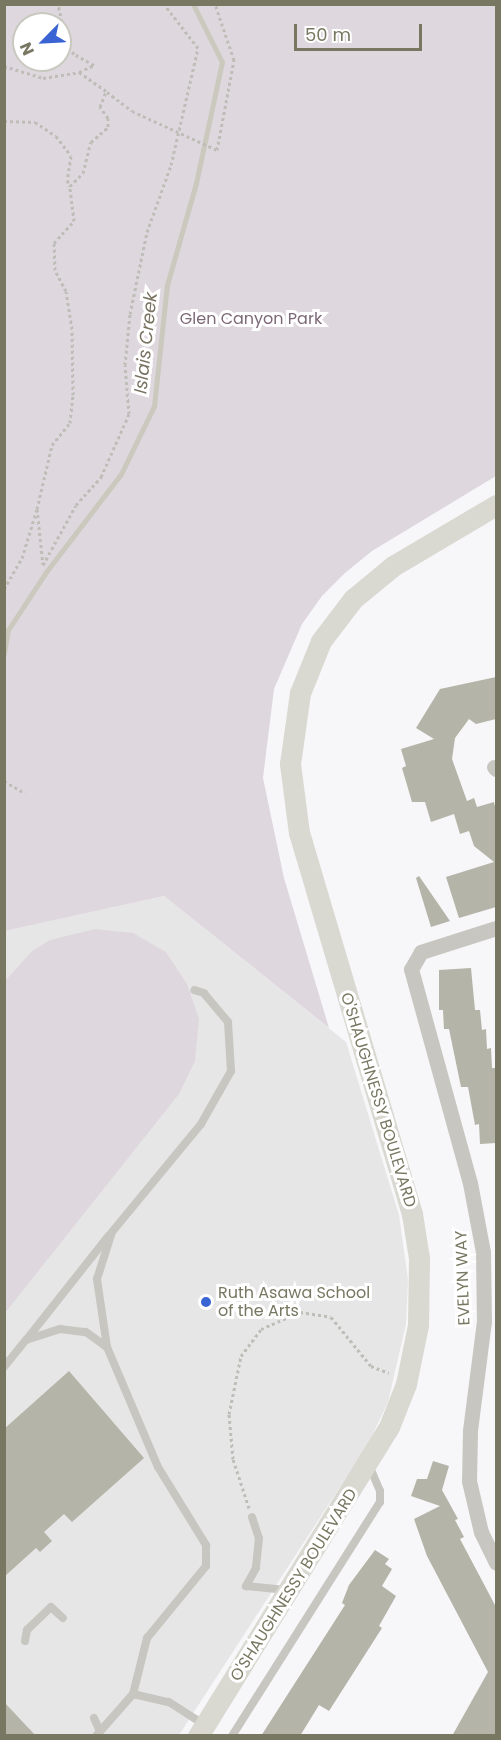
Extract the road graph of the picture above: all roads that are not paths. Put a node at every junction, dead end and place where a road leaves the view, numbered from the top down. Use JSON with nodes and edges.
{"nodes":[{"id":1,"x":496,"y":505,"type":"edge"},
{"id":2,"x":496,"y":928,"type":"edge"},
{"id":3,"x":194,"y":990,"type":"dead end"},
{"id":4,"x":112,"y":1232,"type":"junction"},
{"id":5,"x":26,"y":1340,"type":"junction"},
{"id":6,"x":107,"y":1347,"type":"junction"},
{"id":7,"x":4,"y":1367,"type":"edge"},
{"id":8,"x":369,"y":1465,"type":"junction"},
{"id":9,"x":252,"y":1518,"type":"road end"},
{"id":10,"x":496,"y":1563,"type":"edge"},
{"id":11,"x":288,"y":1590,"type":"junction"},
{"id":12,"x":63,"y":1618,"type":"dead end"},
{"id":13,"x":24,"y":1641,"type":"dead end"},
{"id":14,"x":133,"y":1694,"type":"junction"},
{"id":15,"x":94,"y":1718,"type":"dead end"},
{"id":16,"x":201,"y":1730,"type":"edge"},
{"id":17,"x":98,"y":1732,"type":"edge"},
{"id":18,"x":232,"y":1736,"type":"edge"}],
"edges":[{"from":1,"to":8,"type":"main road","name":"O'SHAUGHNESSY BOULEVARD"},
{"from":2,"to":10,"type":"street","name":"EVELYN WAY"},
{"from":3,"to":4,"type":"lane"},
{"from":4,"to":5,"type":"lane"},
{"from":4,"to":6,"type":"lane"},
{"from":5,"to":6,"type":"lane"},
{"from":5,"to":7,"type":"lane"},
{"from":6,"to":14,"type":"lane"},
{"from":8,"to":11,"type":"main road","name":"O'SHAUGHNESSY BOULEVARD"},
{"from":8,"to":18,"type":"lane"},
{"from":9,"to":11,"type":"lane"},
{"from":11,"to":16,"type":"main road","name":"O'SHAUGHNESSY BOULEVARD"},
{"from":12,"to":13,"type":"lane"},
{"from":14,"to":16,"type":"lane"},
{"from":14,"to":17,"type":"lane"},
{"from":15,"to":17,"type":"lane"}]}
